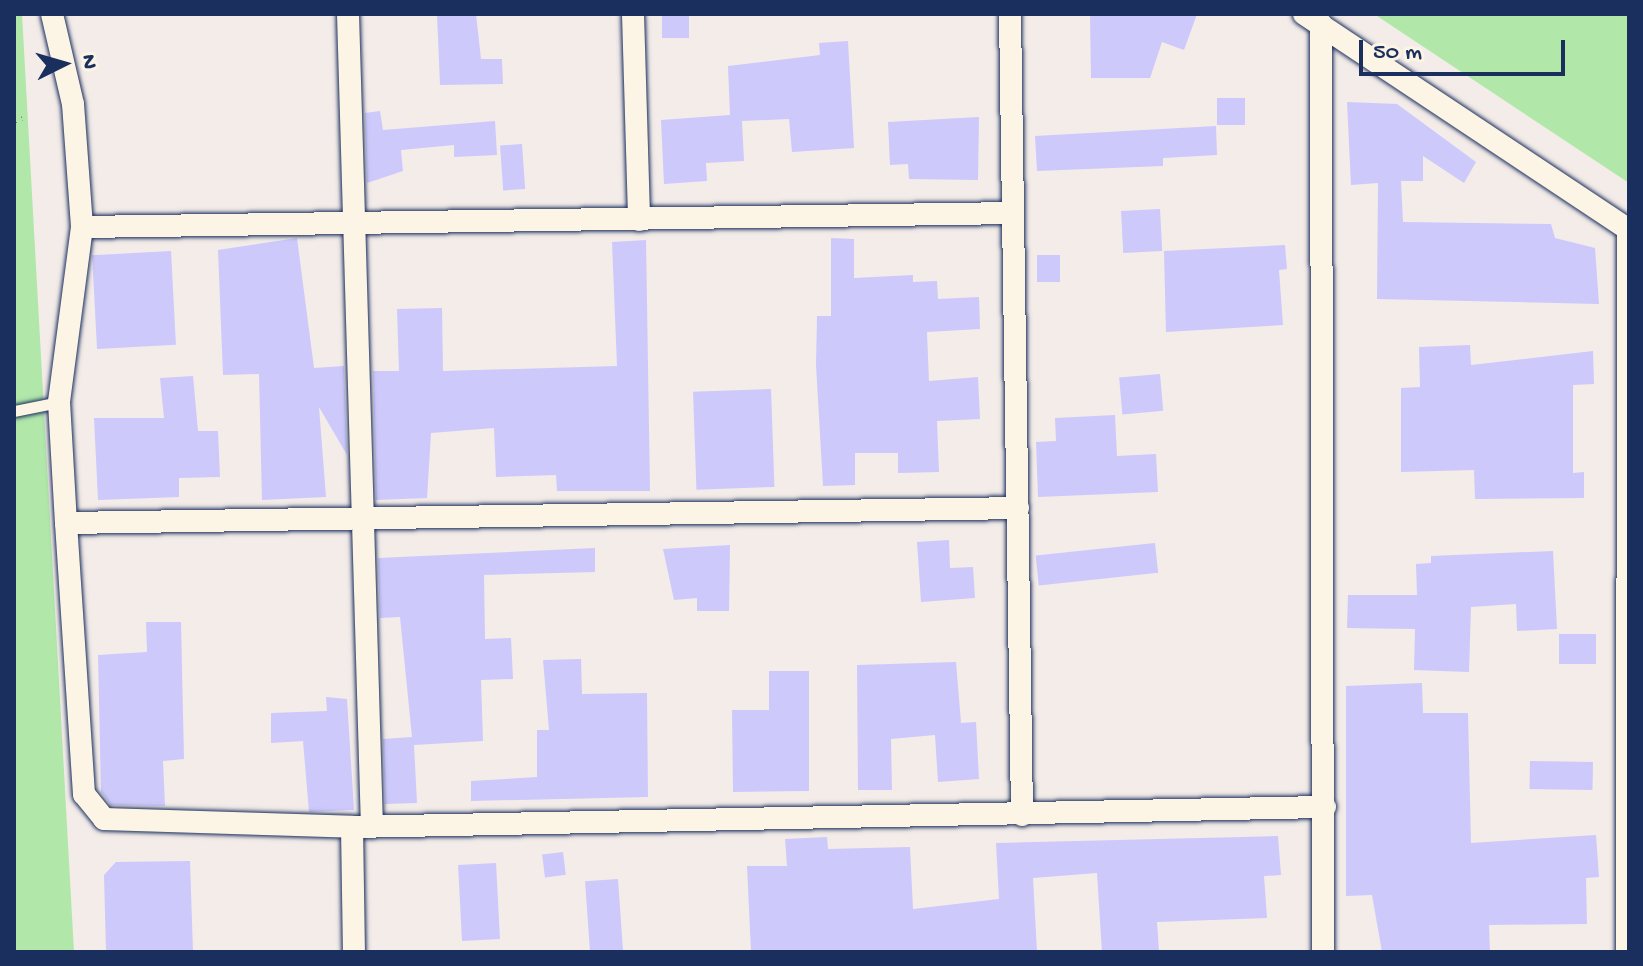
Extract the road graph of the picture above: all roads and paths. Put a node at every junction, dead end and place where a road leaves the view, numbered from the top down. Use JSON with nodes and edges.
{"nodes":[{"id":1,"x":52,"y":14,"type":"edge"},
{"id":2,"x":348,"y":14,"type":"edge"},
{"id":3,"x":633,"y":14,"type":"edge"},
{"id":4,"x":1010,"y":14,"type":"edge"},
{"id":5,"x":1312,"y":19,"type":"edge"},
{"id":6,"x":22,"y":118,"type":"dead end"},
{"id":7,"x":14,"y":120,"type":"edge"},
{"id":8,"x":1013,"y":213,"type":"junction"},
{"id":9,"x":639,"y":220,"type":"junction"},
{"id":10,"x":358,"y":224,"type":"junction"},
{"id":11,"x":82,"y":227,"type":"junction"},
{"id":12,"x":1628,"y":230,"type":"edge"},
{"id":13,"x":59,"y":402,"type":"junction"},
{"id":14,"x":14,"y":411,"type":"edge"},
{"id":15,"x":1018,"y":508,"type":"junction"},
{"id":16,"x":364,"y":519,"type":"junction"},
{"id":17,"x":66,"y":523,"type":"junction"},
{"id":18,"x":1628,"y":801,"type":"edge"},
{"id":19,"x":1325,"y":807,"type":"junction"},
{"id":20,"x":1022,"y":815,"type":"junction"},
{"id":21,"x":362,"y":827,"type":"junction"},
{"id":22,"x":354,"y":952,"type":"edge"},
{"id":23,"x":1323,"y":952,"type":"edge"},
{"id":24,"x":1627,"y":952,"type":"edge"}],
"edges":[{"from":1,"to":11,"type":"street"},
{"from":2,"to":10,"type":"street"},
{"from":3,"to":9,"type":"street"},
{"from":4,"to":8,"type":"street"},
{"from":5,"to":12,"type":"street"},
{"from":5,"to":19,"type":"street"},
{"from":6,"to":7,"type":"path"},
{"from":8,"to":9,"type":"street"},
{"from":8,"to":15,"type":"street"},
{"from":9,"to":10,"type":"street"},
{"from":10,"to":11,"type":"street"},
{"from":10,"to":16,"type":"street"},
{"from":11,"to":13,"type":"street"},
{"from":12,"to":18,"type":"street"},
{"from":13,"to":14,"type":"lane"},
{"from":13,"to":17,"type":"street"},
{"from":15,"to":16,"type":"street"},
{"from":15,"to":20,"type":"street"},
{"from":16,"to":17,"type":"street"},
{"from":16,"to":21,"type":"street"},
{"from":17,"to":21,"type":"street"},
{"from":18,"to":24,"type":"street"},
{"from":19,"to":20,"type":"street"},
{"from":19,"to":23,"type":"street"},
{"from":20,"to":21,"type":"street"},
{"from":21,"to":22,"type":"street"}]}
